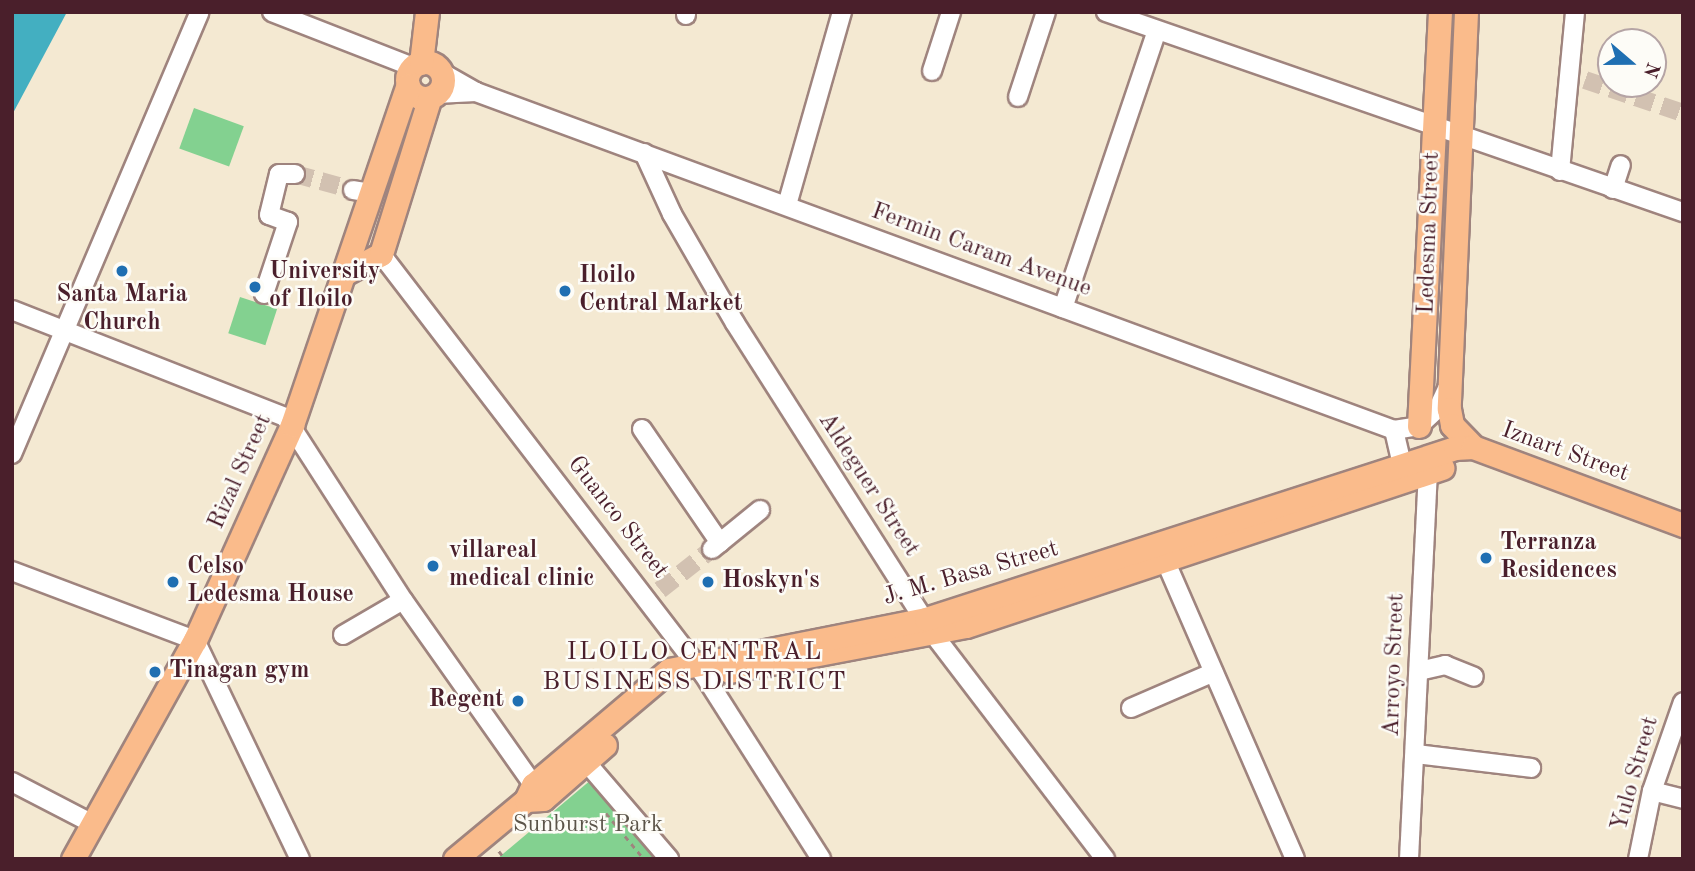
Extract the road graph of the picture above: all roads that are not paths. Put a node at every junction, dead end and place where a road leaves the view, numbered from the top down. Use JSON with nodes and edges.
{"nodes":[{"id":1,"x":200,"y":12,"type":"edge"},
{"id":2,"x":272,"y":12,"type":"edge"},
{"id":3,"x":427,"y":12,"type":"edge"},
{"id":4,"x":842,"y":12,"type":"edge"},
{"id":5,"x":951,"y":12,"type":"edge"},
{"id":6,"x":1046,"y":12,"type":"edge"},
{"id":7,"x":1106,"y":12,"type":"edge"},
{"id":8,"x":1440,"y":12,"type":"edge"},
{"id":9,"x":1466,"y":12,"type":"edge"},
{"id":10,"x":1575,"y":12,"type":"edge"},
{"id":11,"x":1157,"y":30,"type":"junction"},
{"id":12,"x":932,"y":71,"type":"dead end"},
{"id":13,"x":425,"y":80,"type":"junction"},
{"id":14,"x":1018,"y":97,"type":"dead end"},
{"id":15,"x":1434,"y":126,"type":"junction"},
{"id":16,"x":1460,"y":136,"type":"junction"},
{"id":17,"x":644,"y":153,"type":"junction"},
{"id":18,"x":1621,"y":165,"type":"dead end"},
{"id":19,"x":1560,"y":171,"type":"junction"},
{"id":20,"x":295,"y":174,"type":"dead end"},
{"id":21,"x":1613,"y":189,"type":"junction"},
{"id":22,"x":787,"y":205,"type":"junction"},
{"id":23,"x":1683,"y":212,"type":"edge"},
{"id":24,"x":381,"y":254,"type":"junction"},
{"id":25,"x":344,"y":274,"type":"junction"},
{"id":26,"x":264,"y":294,"type":"dead end"},
{"id":27,"x":1063,"y":308,"type":"junction"},
{"id":28,"x":12,"y":310,"type":"edge"},
{"id":29,"x":65,"y":329,"type":"junction"},
{"id":30,"x":1449,"y":383,"type":"junction"},
{"id":31,"x":292,"y":425,"type":"junction"},
{"id":32,"x":1419,"y":426,"type":"junction"},
{"id":33,"x":642,"y":429,"type":"dead end"},
{"id":34,"x":1394,"y":430,"type":"junction"},
{"id":35,"x":1473,"y":447,"type":"junction"},
{"id":36,"x":12,"y":454,"type":"edge"},
{"id":37,"x":1402,"y":464,"type":"junction"},
{"id":38,"x":1427,"y":465,"type":"junction"},
{"id":39,"x":760,"y":510,"type":"dead end"},
{"id":40,"x":1683,"y":525,"type":"edge"},
{"id":41,"x":1683,"y":540,"type":"edge"},
{"id":42,"x":1165,"y":560,"type":"junction"},
{"id":43,"x":12,"y":572,"type":"edge"},
{"id":44,"x":403,"y":600,"type":"junction"},
{"id":45,"x":930,"y":627,"type":"junction"},
{"id":46,"x":343,"y":635,"type":"dead end"},
{"id":47,"x":195,"y":640,"type":"junction"},
{"id":48,"x":699,"y":668,"type":"junction"},
{"id":49,"x":1419,"y":671,"type":"junction"},
{"id":50,"x":1214,"y":672,"type":"junction"},
{"id":51,"x":1475,"y":677,"type":"dead end"},
{"id":52,"x":1683,"y":702,"type":"edge"},
{"id":53,"x":1131,"y":708,"type":"dead end"},
{"id":54,"x":1416,"y":754,"type":"junction"},
{"id":55,"x":586,"y":762,"type":"junction"},
{"id":56,"x":1531,"y":768,"type":"dead end"},
{"id":57,"x":12,"y":782,"type":"edge"},
{"id":58,"x":1652,"y":791,"type":"junction"},
{"id":59,"x":534,"y":795,"type":"junction"},
{"id":60,"x":1683,"y":799,"type":"edge"},
{"id":61,"x":93,"y":824,"type":"junction"},
{"id":62,"x":464,"y":856,"type":"edge"},
{"id":63,"x":74,"y":859,"type":"edge"},
{"id":64,"x":300,"y":859,"type":"edge"},
{"id":65,"x":669,"y":859,"type":"edge"},
{"id":66,"x":821,"y":859,"type":"edge"},
{"id":67,"x":1105,"y":859,"type":"edge"},
{"id":68,"x":1295,"y":859,"type":"edge"},
{"id":69,"x":1409,"y":859,"type":"edge"},
{"id":70,"x":1638,"y":859,"type":"edge"}],
"edges":[{"from":1,"to":29,"type":"street"},
{"from":2,"to":13,"type":"street","name":"Fermin Caram Avenue"},
{"from":3,"to":13,"type":"main road","name":"Rizal Street"},
{"from":4,"to":22,"type":"street"},
{"from":5,"to":12,"type":"street"},
{"from":6,"to":14,"type":"street"},
{"from":7,"to":11,"type":"street"},
{"from":8,"to":15,"type":"main road","name":"Ledesma Street"},
{"from":9,"to":16,"type":"main road","name":"Ledesma Street"},
{"from":10,"to":19,"type":"street"},
{"from":11,"to":15,"type":"street"},
{"from":11,"to":27,"type":"street"},
{"from":13,"to":17,"type":"street","name":"Fermin Caram Avenue"},
{"from":13,"to":24,"type":"main road","name":"Rizal Street"},
{"from":13,"to":25,"type":"main road","name":"Rizal Street"},
{"from":15,"to":16,"type":"street"},
{"from":15,"to":32,"type":"main road","name":"Ledesma Street"},
{"from":16,"to":19,"type":"street"},
{"from":16,"to":30,"type":"main road","name":"Ledesma Street"},
{"from":17,"to":22,"type":"street","name":"Fermin Caram Avenue"},
{"from":17,"to":45,"type":"street","name":"Aldeguer Street"},
{"from":18,"to":21,"type":"street"},
{"from":19,"to":21,"type":"street"},
{"from":20,"to":26,"type":"street"},
{"from":21,"to":23,"type":"street"},
{"from":22,"to":27,"type":"street","name":"Fermin Caram Avenue"},
{"from":24,"to":25,"type":"main road"},
{"from":24,"to":48,"type":"street","name":"Guanco Street"},
{"from":25,"to":31,"type":"main road","name":"Rizal Street"},
{"from":27,"to":34,"type":"street","name":"Fermin Caram Avenue"},
{"from":28,"to":29,"type":"street"},
{"from":29,"to":31,"type":"street"},
{"from":29,"to":36,"type":"street"},
{"from":30,"to":32,"type":"street"},
{"from":30,"to":35,"type":"main road","name":"Ledesma Street"},
{"from":31,"to":44,"type":"street"},
{"from":31,"to":47,"type":"main road","name":"Rizal Street"},
{"from":32,"to":34,"type":"street","name":"Fermin Caram Avenue"},
{"from":33,"to":39,"type":"street"},
{"from":34,"to":37,"type":"street"},
{"from":35,"to":38,"type":"main road","name":"Iznart Street"},
{"from":35,"to":40,"type":"main road","name":"Iznart Street"},
{"from":37,"to":38,"type":"main road","name":"J. M. Basa Street"},
{"from":37,"to":45,"type":"main road","name":"J. M. Basa Street"},
{"from":38,"to":41,"type":"main road"},
{"from":38,"to":42,"type":"main road","name":"J. M. Basa Street"},
{"from":38,"to":49,"type":"street","name":"Arroyo Street"},
{"from":42,"to":45,"type":"main road","name":"J. M. Basa Street"},
{"from":42,"to":50,"type":"street"},
{"from":43,"to":47,"type":"street"},
{"from":44,"to":46,"type":"street"},
{"from":44,"to":59,"type":"street"},
{"from":45,"to":48,"type":"main road","name":"J. M. Basa Street"},
{"from":45,"to":67,"type":"street","name":"Aldeguer Street"},
{"from":47,"to":61,"type":"main road","name":"Rizal Street"},
{"from":47,"to":64,"type":"street"},
{"from":48,"to":55,"type":"main road","name":"J. M. Basa Street"},
{"from":48,"to":59,"type":"main road","name":"J. M. Basa Street"},
{"from":48,"to":66,"type":"street","name":"Guanco Street"},
{"from":49,"to":51,"type":"street"},
{"from":49,"to":54,"type":"street","name":"Arroyo Street"},
{"from":50,"to":53,"type":"street"},
{"from":50,"to":68,"type":"street"},
{"from":52,"to":58,"type":"street","name":"Yulo Street"},
{"from":54,"to":56,"type":"street"},
{"from":54,"to":69,"type":"street","name":"Arroyo Street"},
{"from":55,"to":59,"type":"main road","name":"J. M. Basa Street"},
{"from":55,"to":65,"type":"street"},
{"from":57,"to":61,"type":"street"},
{"from":58,"to":60,"type":"street"},
{"from":58,"to":70,"type":"street","name":"Yulo Street"},
{"from":59,"to":62,"type":"main road","name":"J. M. Basa Street"},
{"from":61,"to":63,"type":"main road","name":"Rizal Street"}]}
